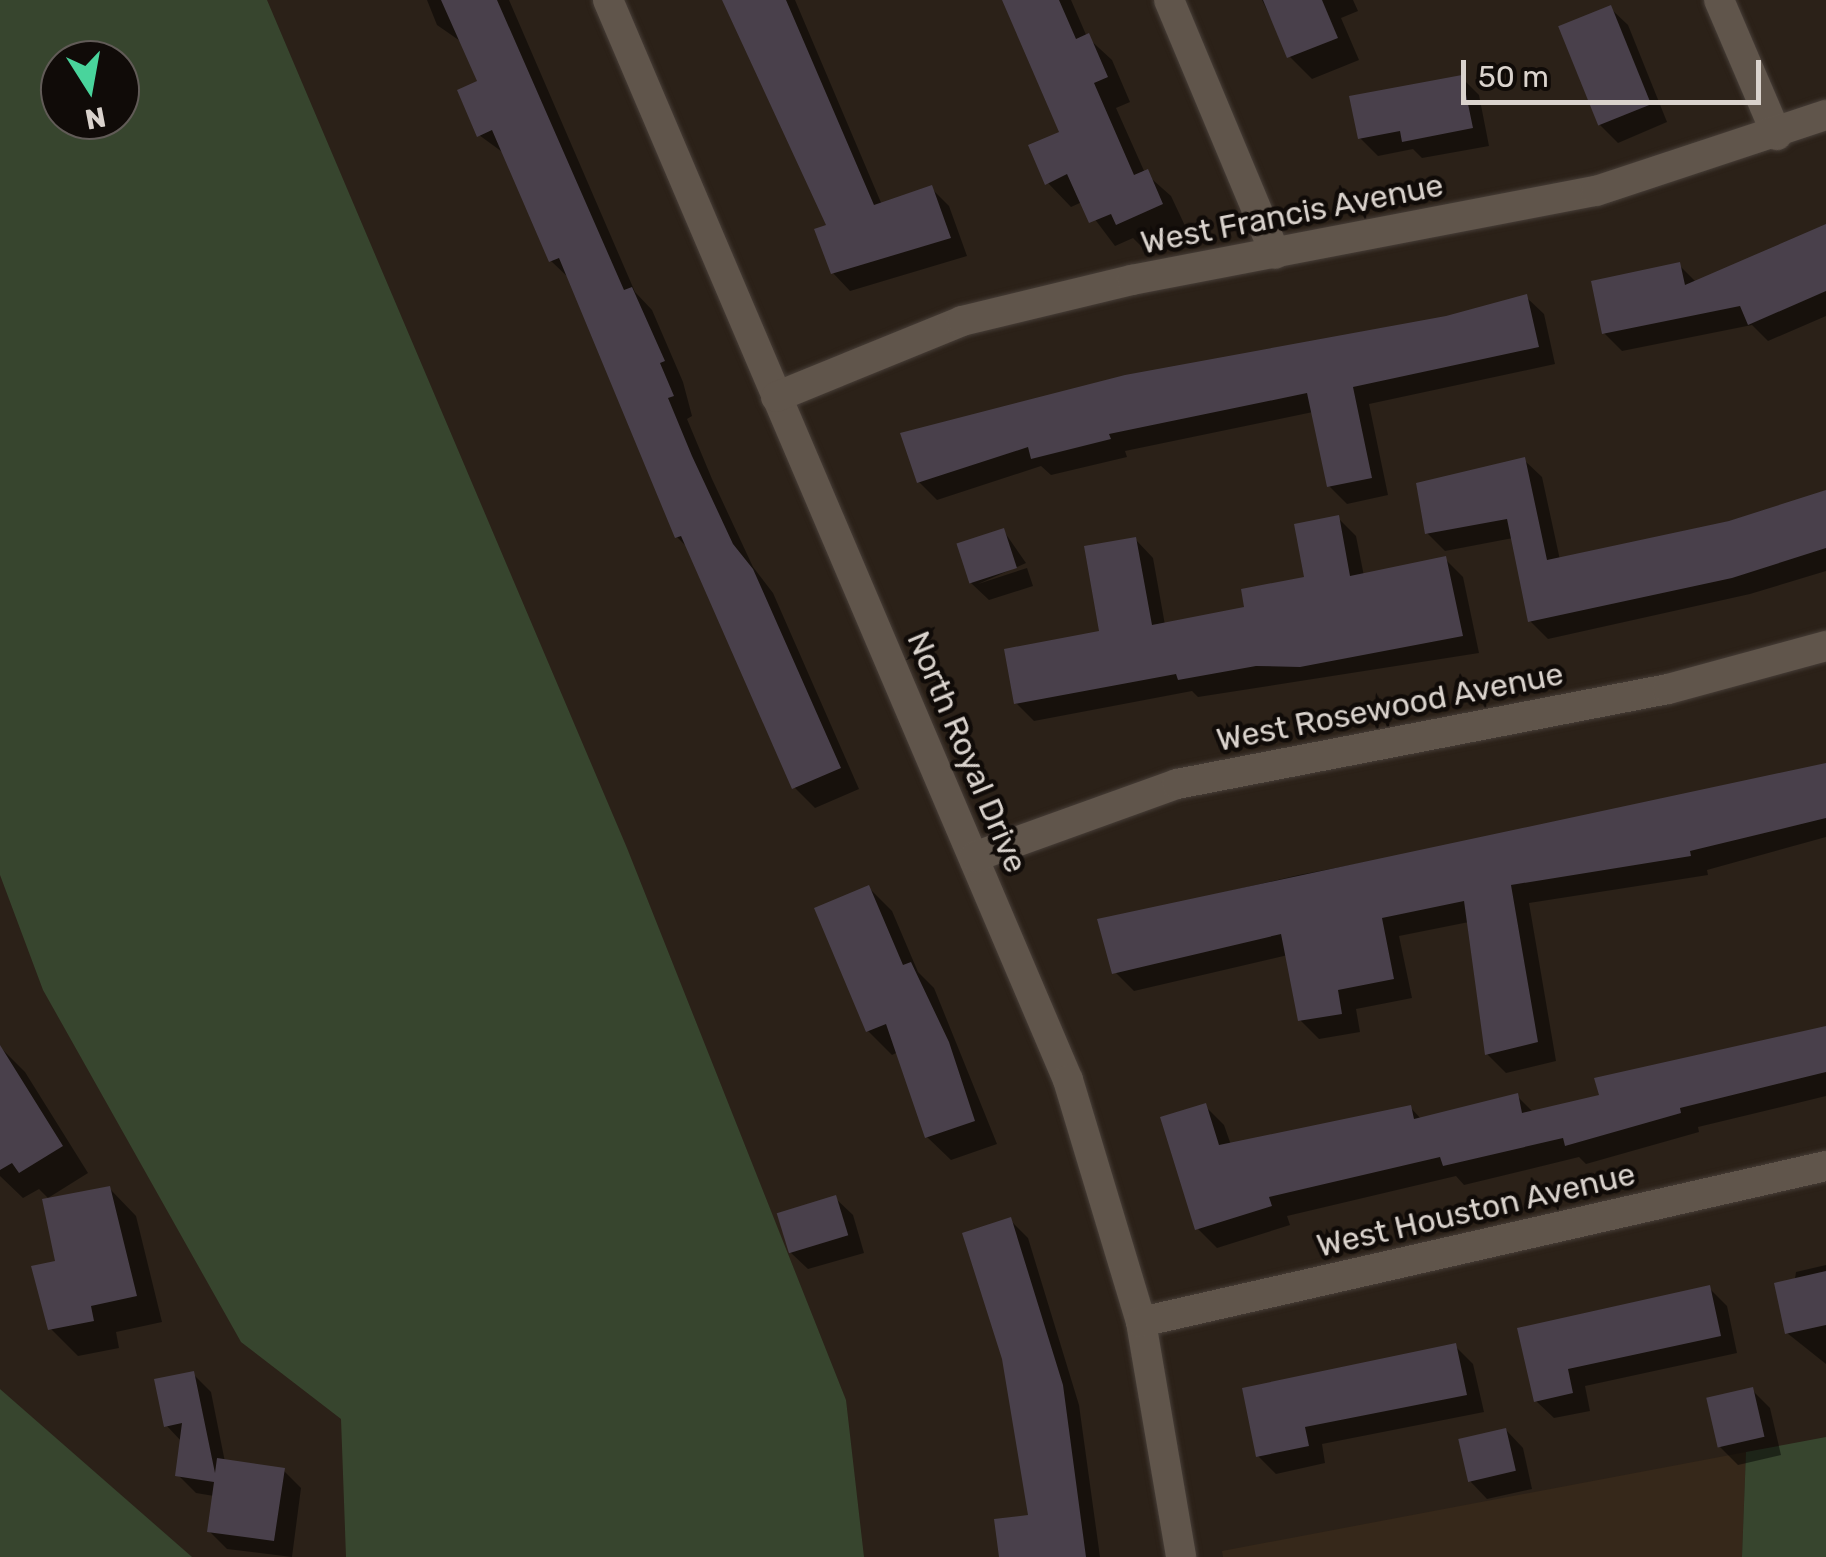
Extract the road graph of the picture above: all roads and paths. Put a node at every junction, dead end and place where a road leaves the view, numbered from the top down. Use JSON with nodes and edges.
{"nodes":[{"id":1,"x":608,"y":0,"type":"edge"},
{"id":2,"x":1169,"y":0,"type":"edge"},
{"id":3,"x":1719,"y":0,"type":"edge"},
{"id":4,"x":1826,"y":115,"type":"edge"},
{"id":5,"x":1776,"y":135,"type":"junction"},
{"id":6,"x":1275,"y":254,"type":"junction"},
{"id":7,"x":776,"y":397,"type":"junction"},
{"id":8,"x":1826,"y":646,"type":"edge"},
{"id":9,"x":974,"y":857,"type":"junction"},
{"id":10,"x":1826,"y":1166,"type":"edge"},
{"id":11,"x":1141,"y":1322,"type":"junction"},
{"id":12,"x":1182,"y":1557,"type":"edge"}],
"edges":[{"from":1,"to":7,"type":"street","name":"North Royal Drive"},
{"from":2,"to":6,"type":"street"},
{"from":3,"to":5,"type":"street"},
{"from":4,"to":5,"type":"street","name":"West Francis Avenue"},
{"from":5,"to":6,"type":"street","name":"West Francis Avenue"},
{"from":6,"to":7,"type":"street","name":"West Francis Avenue"},
{"from":7,"to":9,"type":"street","name":"North Royal Drive"},
{"from":8,"to":9,"type":"street","name":"West Rosewood Avenue"},
{"from":9,"to":11,"type":"street","name":"North Royal Drive"},
{"from":10,"to":11,"type":"street","name":"West Houston Avenue"},
{"from":11,"to":12,"type":"street","name":"North Royal Drive"}]}
